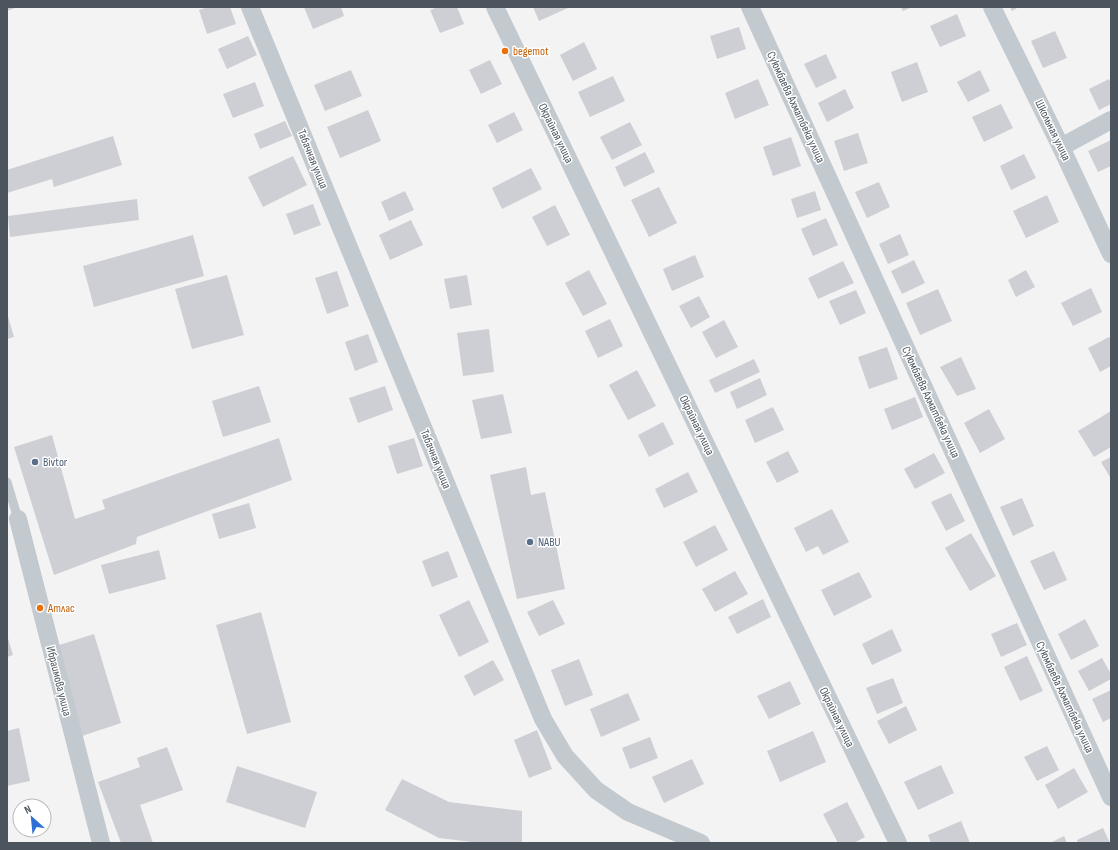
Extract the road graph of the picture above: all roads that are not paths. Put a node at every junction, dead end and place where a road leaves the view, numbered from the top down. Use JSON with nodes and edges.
{"nodes":[{"id":1,"x":250,"y":7,"type":"edge"},
{"id":2,"x":495,"y":7,"type":"edge"},
{"id":3,"x":750,"y":7,"type":"edge"},
{"id":4,"x":992,"y":7,"type":"edge"},
{"id":5,"x":1111,"y":120,"type":"edge"},
{"id":6,"x":1061,"y":147,"type":"junction"},
{"id":7,"x":1111,"y":254,"type":"edge"},
{"id":8,"x":7,"y":482,"type":"edge"},
{"id":9,"x":18,"y":519,"type":"joint"},
{"id":10,"x":1111,"y":797,"type":"edge"},
{"id":11,"x":101,"y":843,"type":"edge"},
{"id":12,"x":700,"y":843,"type":"edge"},
{"id":13,"x":898,"y":843,"type":"edge"}],
"edges":[{"from":1,"to":12,"type":"street","name":"Табачная улица"},
{"from":2,"to":13,"type":"street","name":"Окрайная улица"},
{"from":3,"to":10,"type":"street","name":"Суюмбаева Ахматбека улица"},
{"from":4,"to":6,"type":"street","name":"Школьная улица"},
{"from":5,"to":6,"type":"street"},
{"from":6,"to":7,"type":"street","name":"Школьная улица"},
{"from":8,"to":9,"type":"lane"},
{"from":9,"to":11,"type":"street","name":"Ибраимова улица"}]}
